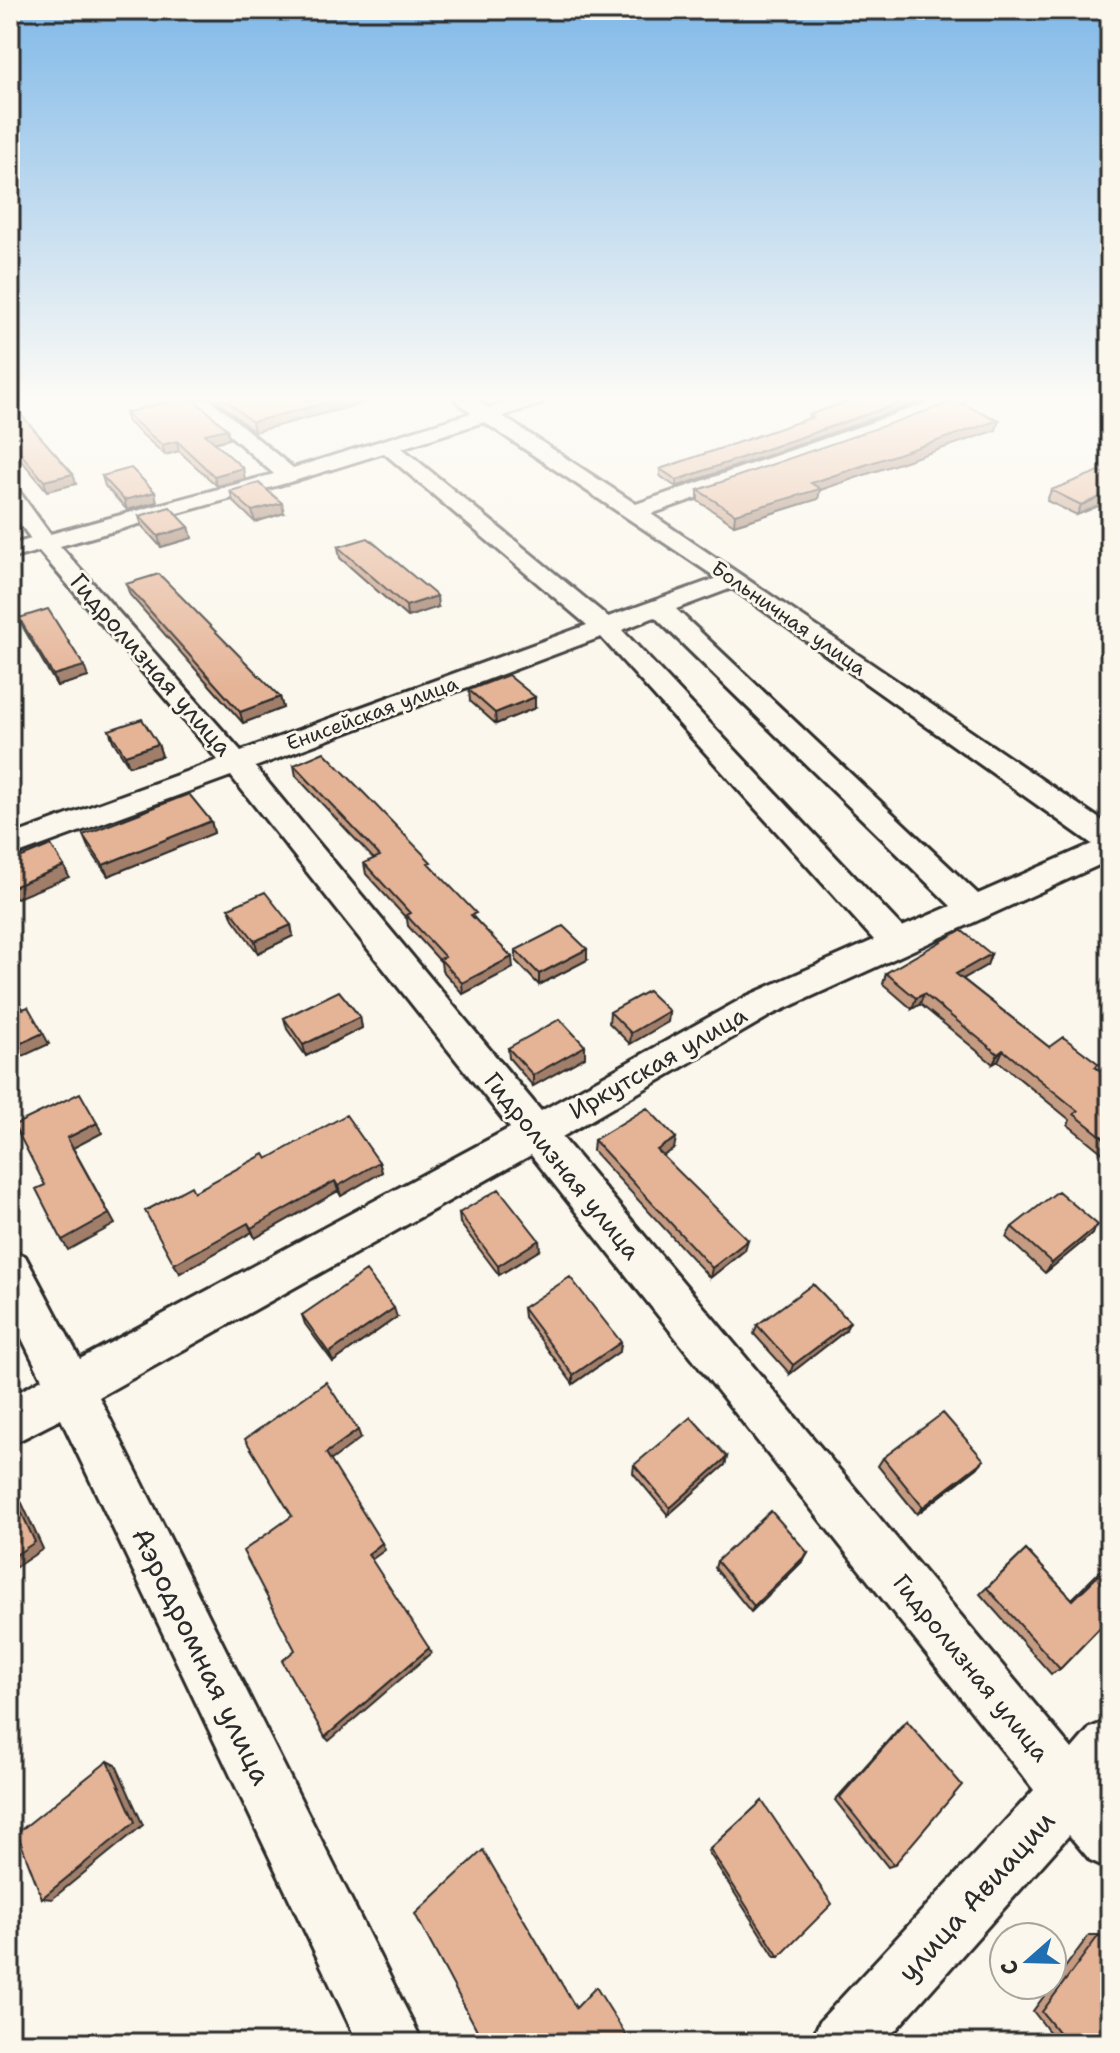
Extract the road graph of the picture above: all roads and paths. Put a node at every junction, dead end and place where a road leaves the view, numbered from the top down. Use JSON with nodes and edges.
{"nodes":[{"id":1,"x":10,"y":495,"type":"edge"},
{"id":2,"x":217,"y":496,"type":"edge"},
{"id":3,"x":447,"y":496,"type":"edge"},
{"id":4,"x":610,"y":496,"type":"edge"},
{"id":5,"x":680,"y":496,"type":"edge"},
{"id":6,"x":634,"y":512,"type":"junction"},
{"id":7,"x":27,"y":547,"type":"edge"},
{"id":8,"x":735,"y":579,"type":"junction"},
{"id":9,"x":659,"y":607,"type":"junction"},
{"id":10,"x":605,"y":627,"type":"junction"},
{"id":11,"x":236,"y":763,"type":"junction"},
{"id":12,"x":1110,"y":841,"type":"edge"},
{"id":13,"x":10,"y":847,"type":"edge"},
{"id":14,"x":1110,"y":848,"type":"edge"},
{"id":15,"x":975,"y":910,"type":"junction"},
{"id":16,"x":897,"y":943,"type":"junction"},
{"id":17,"x":535,"y":1133,"type":"junction"},
{"id":18,"x":10,"y":1270,"type":"edge"},
{"id":19,"x":70,"y":1387,"type":"junction"},
{"id":20,"x":10,"y":1422,"type":"edge"},
{"id":21,"x":1110,"y":1748,"type":"edge"},
{"id":22,"x":1071,"y":1792,"type":"junction"},
{"id":23,"x":1110,"y":1840,"type":"edge"},
{"id":24,"x":391,"y":2043,"type":"edge"},
{"id":25,"x":842,"y":2043,"type":"edge"}],
"edges":[{"from":1,"to":7,"type":"street","name":"Гидролизная улица"},
{"from":2,"to":7,"type":"street"},
{"from":3,"to":10,"type":"street"},
{"from":4,"to":6,"type":"street","name":"Больничная улица"},
{"from":5,"to":6,"type":"street"},
{"from":6,"to":8,"type":"street","name":"Больничная улица"},
{"from":7,"to":11,"type":"street","name":"Гидролизная улица"},
{"from":8,"to":9,"type":"street","name":"Енисейская улица"},
{"from":8,"to":12,"type":"street","name":"Больничная улица"},
{"from":9,"to":10,"type":"street","name":"Енисейская улица"},
{"from":9,"to":15,"type":"street"},
{"from":10,"to":11,"type":"street","name":"Енисейская улица"},
{"from":10,"to":16,"type":"street"},
{"from":11,"to":13,"type":"street","name":"Енисейская улица"},
{"from":11,"to":17,"type":"street","name":"Гидролизная улица"},
{"from":14,"to":15,"type":"street","name":"Иркутская улица"},
{"from":15,"to":16,"type":"street","name":"Иркутская улица"},
{"from":16,"to":17,"type":"street","name":"Иркутская улица"},
{"from":17,"to":19,"type":"street","name":"Иркутская улица"},
{"from":17,"to":22,"type":"street","name":"Гидролизная улица"},
{"from":18,"to":19,"type":"street","name":"Аэродромная улица"},
{"from":19,"to":20,"type":"street","name":"Иркутская улица"},
{"from":19,"to":24,"type":"street","name":"Аэродромная улица"},
{"from":21,"to":22,"type":"street","name":"улица Авиации"},
{"from":22,"to":23,"type":"street","name":"Гидролизная улица"},
{"from":22,"to":25,"type":"street","name":"улица Авиации"}]}
